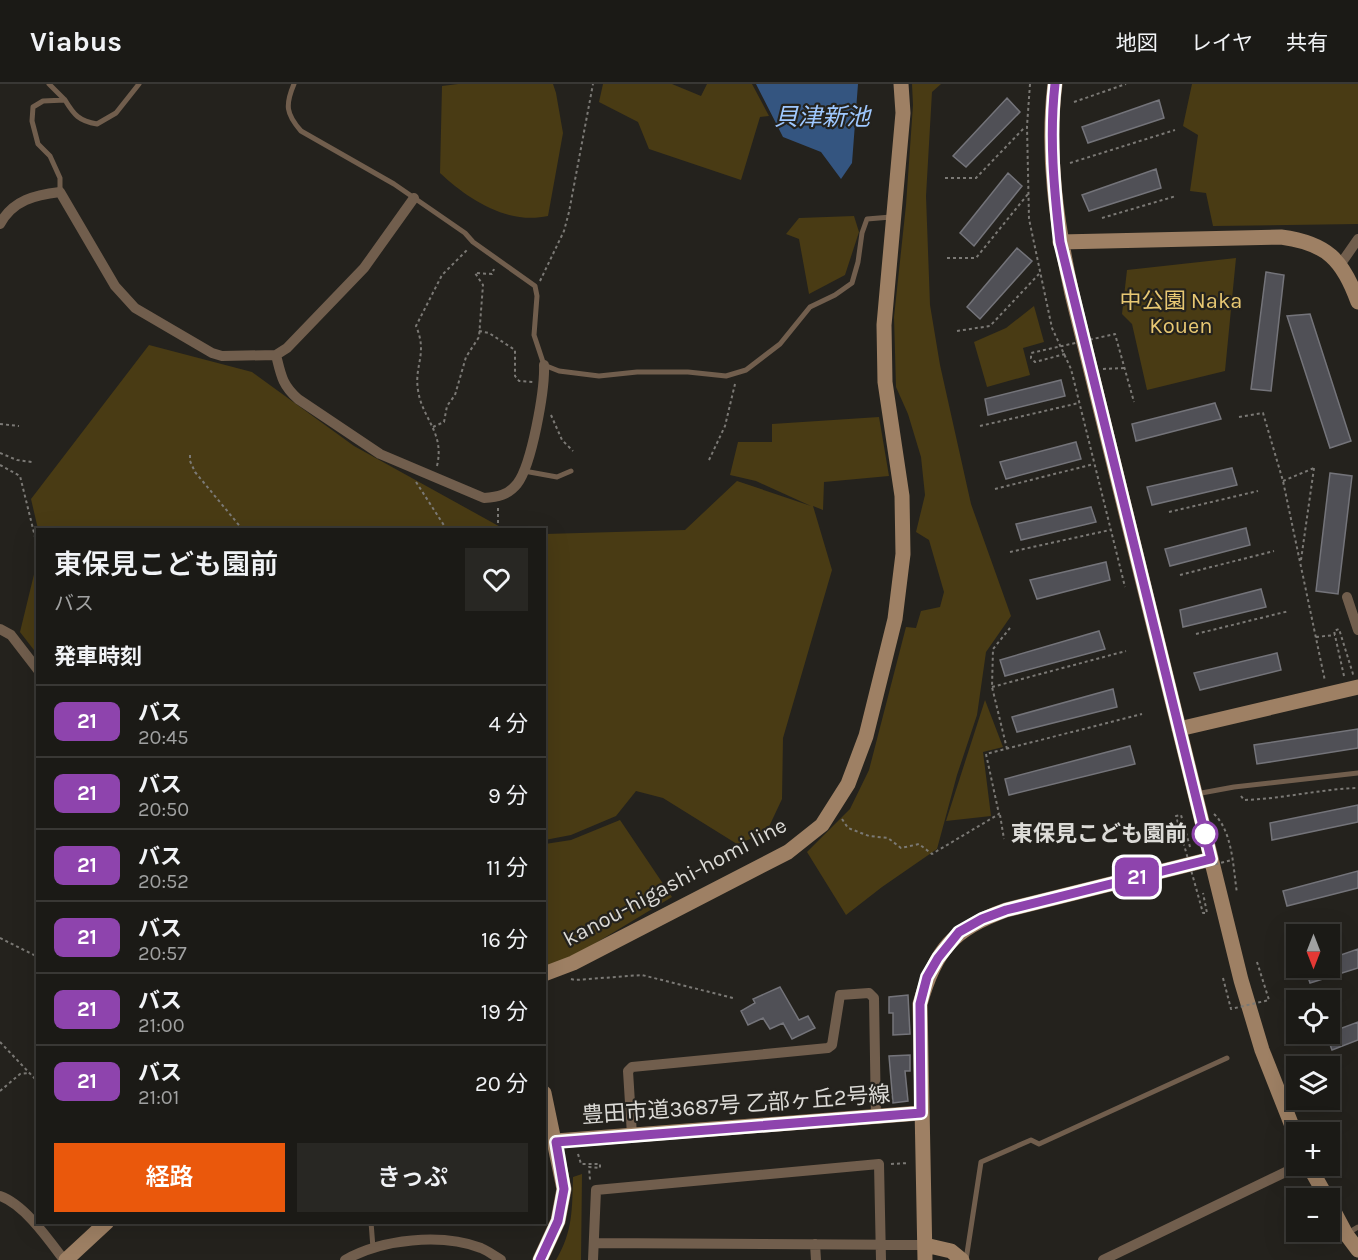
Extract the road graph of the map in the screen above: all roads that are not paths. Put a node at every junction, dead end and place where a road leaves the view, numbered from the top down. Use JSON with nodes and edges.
{"nodes":[{"id":1,"x":49,"y":84,"type":"edge"},
{"id":2,"x":139,"y":84,"type":"edge"},
{"id":3,"x":294,"y":84,"type":"edge"},
{"id":4,"x":902,"y":84,"type":"edge"},
{"id":5,"x":1055,"y":84,"type":"edge"},
{"id":6,"x":65,"y":100,"type":"junction"},
{"id":7,"x":60,"y":192,"type":"junction"},
{"id":8,"x":414,"y":198,"type":"junction"},
{"id":9,"x":893,"y":217,"type":"junction"},
{"id":10,"x":0,"y":224,"type":"edge"},
{"id":11,"x":1358,"y":239,"type":"edge"},
{"id":12,"x":1060,"y":242,"type":"junction"},
{"id":13,"x":1340,"y":265,"type":"junction"},
{"id":14,"x":1358,"y":302,"type":"edge"},
{"id":15,"x":276,"y":355,"type":"junction"},
{"id":16,"x":544,"y":365,"type":"junction"},
{"id":17,"x":524,"y":471,"type":"junction"},
{"id":18,"x":571,"y":471,"type":"dead end"},
{"id":19,"x":1347,"y":597,"type":"dead end"},
{"id":20,"x":0,"y":629,"type":"edge"},
{"id":21,"x":1358,"y":630,"type":"edge"},
{"id":22,"x":36,"y":667,"type":"edge"},
{"id":23,"x":1352,"y":685,"type":"edge"},
{"id":24,"x":1179,"y":729,"type":"junction"},
{"id":25,"x":1358,"y":773,"type":"edge"},
{"id":26,"x":1196,"y":794,"type":"junction"},
{"id":27,"x":1211,"y":859,"type":"junction"},
{"id":28,"x":546,"y":974,"type":"edge"},
{"id":29,"x":1227,"y":1058,"type":"dead end"},
{"id":30,"x":546,"y":1101,"type":"edge"},
{"id":31,"x":921,"y":1113,"type":"junction"},
{"id":32,"x":876,"y":1117,"type":"junction"},
{"id":33,"x":1290,"y":1122,"type":"edge"},
{"id":34,"x":632,"y":1135,"type":"junction"},
{"id":35,"x":556,"y":1142,"type":"junction"},
{"id":36,"x":1286,"y":1172,"type":"edge"},
{"id":37,"x":0,"y":1196,"type":"edge"},
{"id":38,"x":1340,"y":1215,"type":"edge"},
{"id":39,"x":104,"y":1224,"type":"edge"},
{"id":40,"x":371,"y":1224,"type":"edge"},
{"id":41,"x":1352,"y":1230,"type":"edge"},
{"id":42,"x":595,"y":1244,"type":"junction"},
{"id":43,"x":816,"y":1244,"type":"junction"},
{"id":44,"x":879,"y":1245,"type":"junction"},
{"id":45,"x":373,"y":1249,"type":"junction"},
{"id":46,"x":1358,"y":1250,"type":"edge"},
{"id":47,"x":925,"y":1253,"type":"edge"},
{"id":48,"x":65,"y":1260,"type":"edge"},
{"id":49,"x":345,"y":1260,"type":"edge"},
{"id":50,"x":501,"y":1260,"type":"edge"},
{"id":51,"x":540,"y":1260,"type":"edge"},
{"id":52,"x":593,"y":1260,"type":"edge"},
{"id":53,"x":816,"y":1260,"type":"edge"},
{"id":54,"x":881,"y":1260,"type":"edge"},
{"id":55,"x":962,"y":1260,"type":"edge"},
{"id":56,"x":966,"y":1260,"type":"edge"},
{"id":57,"x":1103,"y":1260,"type":"edge"}],
"edges":[{"from":1,"to":6,"type":"lane"},
{"from":2,"to":6,"type":"lane"},
{"from":3,"to":8,"type":"lane"},
{"from":4,"to":9,"type":"street","name":"kanou-higashi-homi line"},
{"from":5,"to":12,"type":"street"},
{"from":6,"to":7,"type":"lane"},
{"from":7,"to":10,"type":"street"},
{"from":7,"to":15,"type":"street"},
{"from":8,"to":15,"type":"street"},
{"from":8,"to":16,"type":"lane"},
{"from":9,"to":16,"type":"lane"},
{"from":9,"to":28,"type":"street","name":"kanou-higashi-homi line"},
{"from":11,"to":13,"type":"street"},
{"from":12,"to":13,"type":"street"},
{"from":12,"to":24,"type":"street"},
{"from":13,"to":14,"type":"street"},
{"from":15,"to":17,"type":"street"},
{"from":16,"to":17,"type":"street"},
{"from":17,"to":18,"type":"lane"},
{"from":19,"to":21,"type":"street"},
{"from":20,"to":22,"type":"street"},
{"from":23,"to":24,"type":"street"},
{"from":24,"to":26,"type":"street"},
{"from":25,"to":26,"type":"lane"},
{"from":26,"to":27,"type":"street"},
{"from":27,"to":31,"type":"street"},
{"from":27,"to":33,"type":"street"},
{"from":29,"to":56,"type":"lane"},
{"from":30,"to":35,"type":"street"},
{"from":31,"to":32,"type":"street","name":"豊田市道3687号 乙部ヶ丘2号線"},
{"from":31,"to":47,"type":"street"},
{"from":32,"to":34,"type":"street","name":"豊田市道3687号 乙部ヶ丘2号線"},
{"from":32,"to":34,"type":"street"},
{"from":34,"to":35,"type":"street","name":"豊田市道3687号 乙部ヶ丘2号線"},
{"from":35,"to":51,"type":"street"},
{"from":36,"to":57,"type":"street"},
{"from":37,"to":48,"type":"street"},
{"from":38,"to":41,"type":"street"},
{"from":39,"to":48,"type":"street"},
{"from":40,"to":45,"type":"lane"},
{"from":41,"to":46,"type":"street"},
{"from":42,"to":43,"type":"street"},
{"from":42,"to":44,"type":"street"},
{"from":42,"to":52,"type":"street"},
{"from":43,"to":44,"type":"street"},
{"from":43,"to":53,"type":"street"},
{"from":44,"to":47,"type":"street"},
{"from":44,"to":54,"type":"street"},
{"from":45,"to":49,"type":"street"},
{"from":45,"to":50,"type":"street"},
{"from":47,"to":55,"type":"street"}]}
